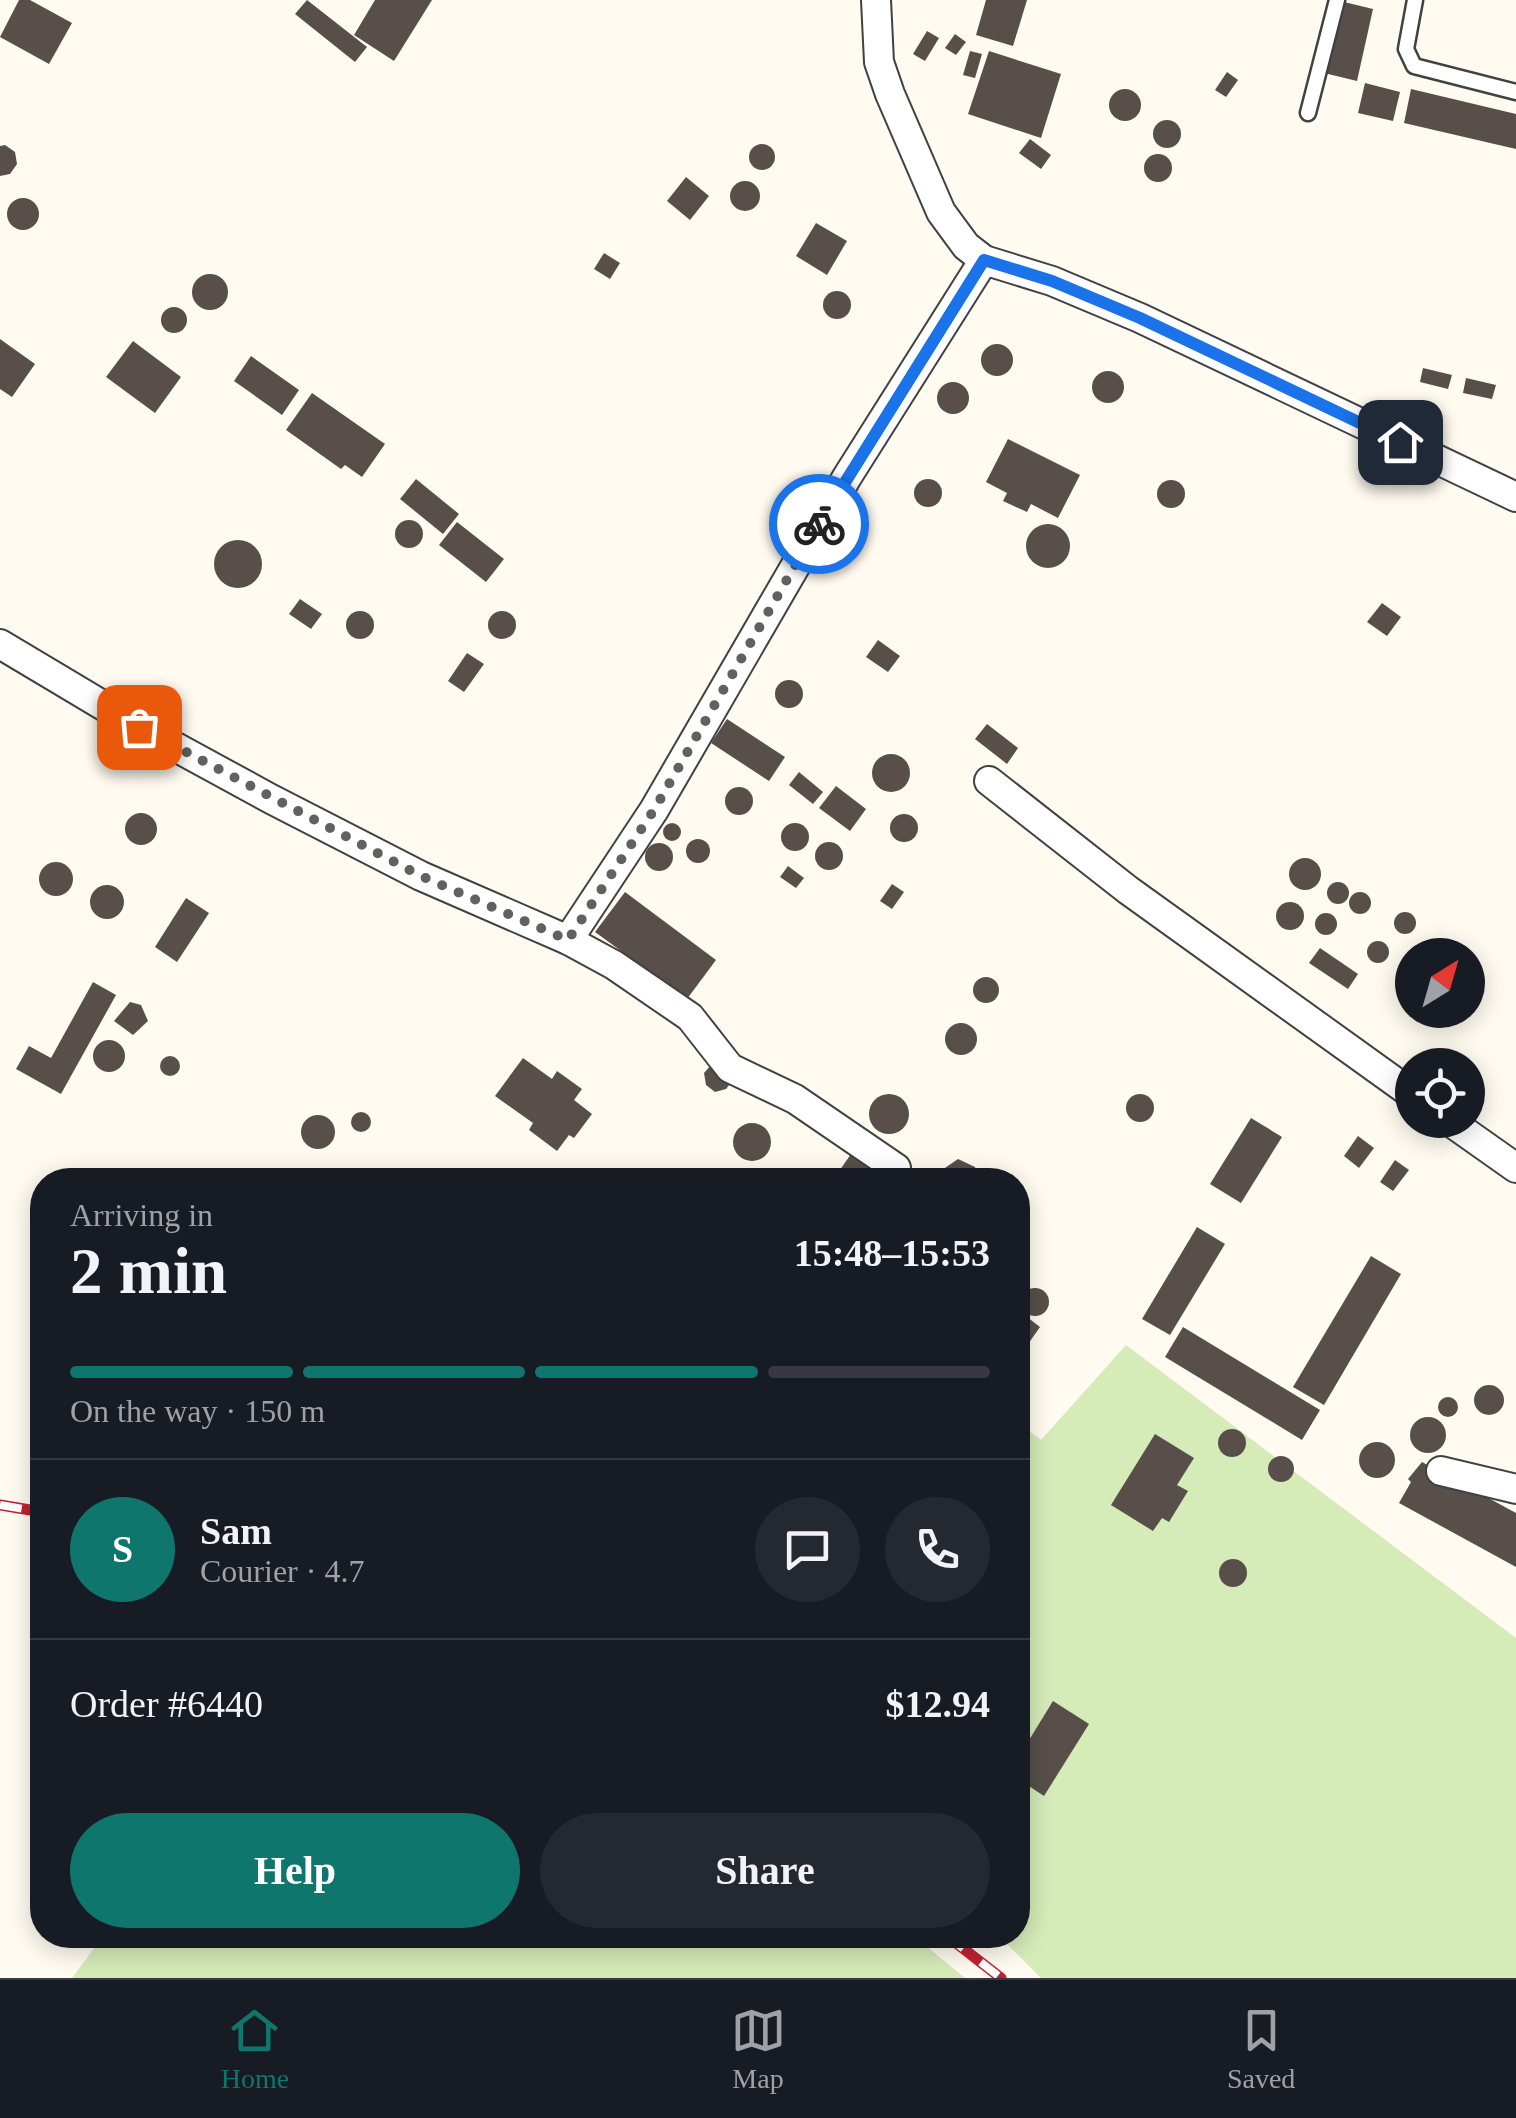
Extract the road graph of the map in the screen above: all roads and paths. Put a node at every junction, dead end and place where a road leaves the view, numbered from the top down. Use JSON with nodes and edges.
{"nodes":[{"id":1,"x":876,"y":0,"type":"edge"},
{"id":2,"x":1337,"y":0,"type":"edge"},
{"id":3,"x":1415,"y":0,"type":"edge"},
{"id":4,"x":1516,"y":92,"type":"edge"},
{"id":5,"x":1308,"y":113,"type":"dead end"},
{"id":6,"x":984,"y":260,"type":"junction"},
{"id":7,"x":1516,"y":497,"type":"edge"},
{"id":8,"x":0,"y":644,"type":"edge"},
{"id":9,"x":989,"y":780,"type":"dead end"},
{"id":10,"x":568,"y":940,"type":"junction"},
{"id":11,"x":1395,"y":1082,"type":"edge"},
{"id":12,"x":1474,"y":1138,"type":"edge"},
{"id":13,"x":896,"y":1168,"type":"dead end"},
{"id":14,"x":1516,"y":1168,"type":"edge"},
{"id":15,"x":1441,"y":1472,"type":"dead end"},
{"id":16,"x":1516,"y":1489,"type":"edge"}],
"edges":[{"from":1,"to":6,"type":"street"},
{"from":2,"to":5,"type":"lane"},
{"from":3,"to":4,"type":"lane"},
{"from":6,"to":7,"type":"street"},
{"from":6,"to":10,"type":"street"},
{"from":8,"to":10,"type":"street"},
{"from":9,"to":11,"type":"street"},
{"from":10,"to":13,"type":"street"},
{"from":12,"to":14,"type":"street"},
{"from":15,"to":16,"type":"street"}]}
